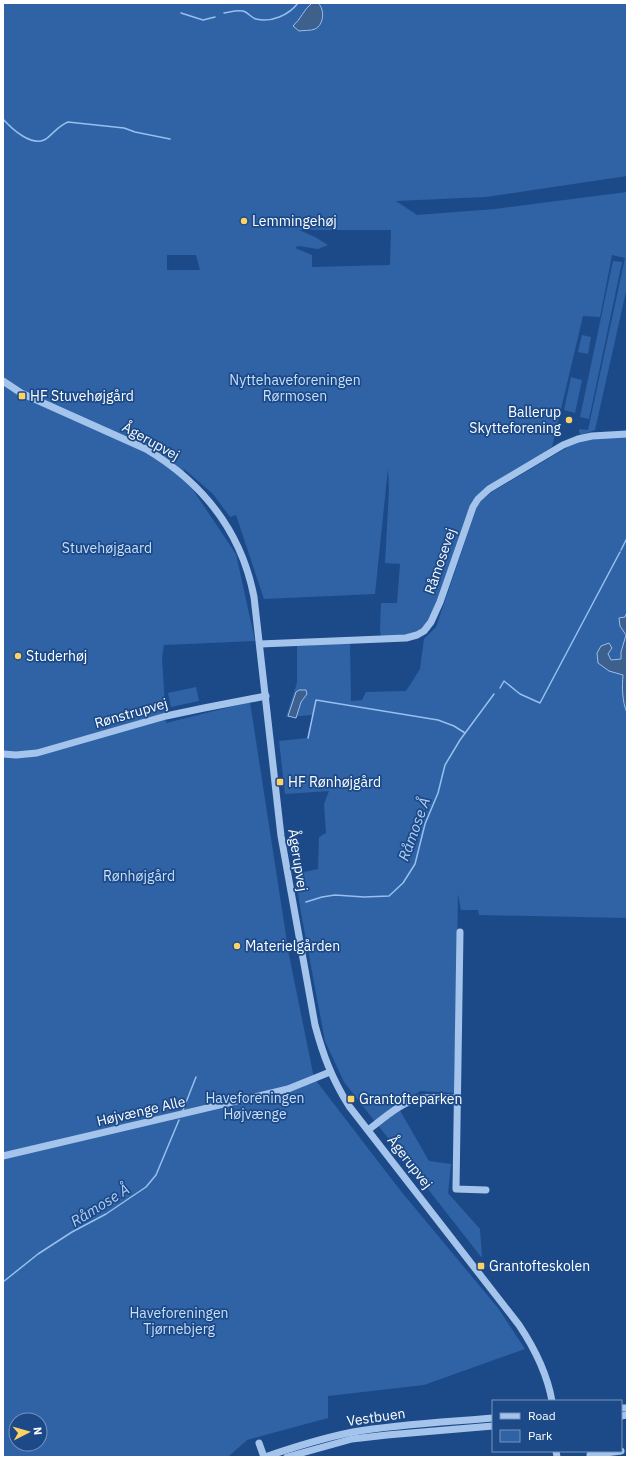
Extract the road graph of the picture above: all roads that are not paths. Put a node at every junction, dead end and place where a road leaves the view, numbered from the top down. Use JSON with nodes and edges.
{"nodes":[{"id":1,"x":3,"y":381,"type":"edge"},
{"id":2,"x":627,"y":434,"type":"edge"},
{"id":3,"x":260,"y":644,"type":"junction"},
{"id":4,"x":266,"y":696,"type":"junction"},
{"id":5,"x":3,"y":754,"type":"edge"},
{"id":6,"x":460,"y":932,"type":"dead end"},
{"id":7,"x":330,"y":1072,"type":"junction"},
{"id":8,"x":457,"y":1098,"type":"junction"},
{"id":9,"x":368,"y":1130,"type":"junction"},
{"id":10,"x":3,"y":1156,"type":"edge"},
{"id":11,"x":486,"y":1190,"type":"dead end"},
{"id":12,"x":552,"y":1400,"type":"edge"},
{"id":13,"x":492,"y":1418,"type":"edge"},
{"id":14,"x":492,"y":1426,"type":"edge"},
{"id":15,"x":259,"y":1443,"type":"dead end"},
{"id":16,"x":615,"y":1452,"type":"edge"},
{"id":17,"x":590,"y":1456,"type":"dead end"},
{"id":18,"x":265,"y":1457,"type":"edge"},
{"id":19,"x":287,"y":1457,"type":"edge"}],
"edges":[{"from":1,"to":3,"type":"street","name":"Ågerupvej"},
{"from":2,"to":3,"type":"street","name":"Råmosevej"},
{"from":3,"to":4,"type":"street","name":"Ågerupvej"},
{"from":4,"to":5,"type":"street","name":"Rønstrupvej"},
{"from":4,"to":7,"type":"street","name":"Ågerupvej"},
{"from":6,"to":8,"type":"street"},
{"from":7,"to":9,"type":"street","name":"Ågerupvej"},
{"from":7,"to":10,"type":"street","name":"Højvænge Alle"},
{"from":8,"to":9,"type":"street"},
{"from":8,"to":11,"type":"street"},
{"from":9,"to":12,"type":"street","name":"Ågerupvej"},
{"from":13,"to":18,"type":"street","name":"Vestbuen"},
{"from":14,"to":19,"type":"street","name":"Vestbuen"},
{"from":15,"to":18,"type":"street"},
{"from":16,"to":17,"type":"street"}]}
